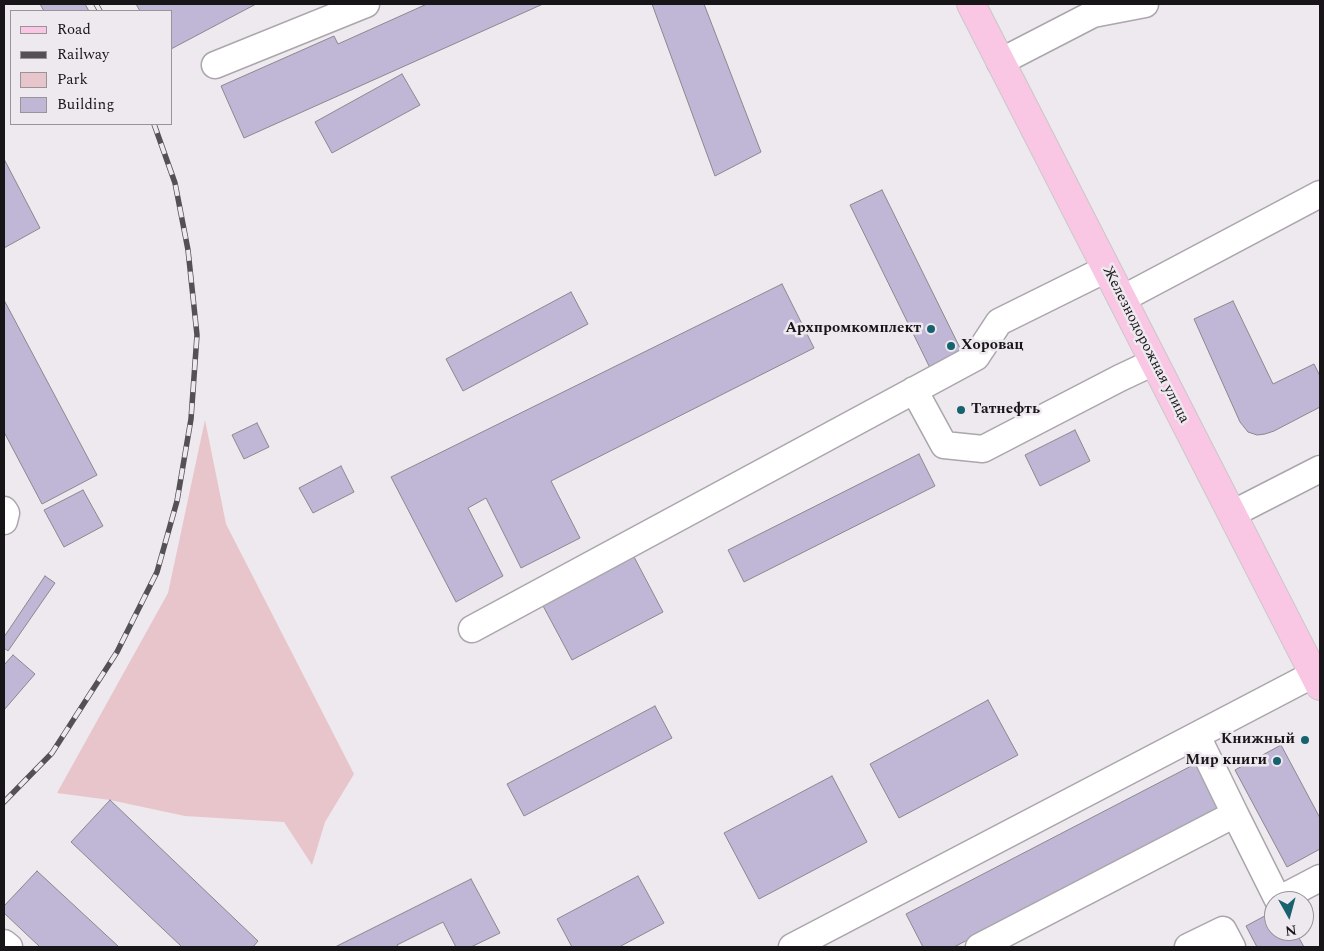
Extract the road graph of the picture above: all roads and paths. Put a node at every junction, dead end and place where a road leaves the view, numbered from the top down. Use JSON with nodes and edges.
{"nodes":[{"id":1,"x":366,"y":4,"type":"edge"},
{"id":2,"x":971,"y":4,"type":"edge"},
{"id":3,"x":1145,"y":4,"type":"edge"},
{"id":4,"x":1000,"y":62,"type":"junction"},
{"id":5,"x":215,"y":65,"type":"dead end"},
{"id":6,"x":1320,"y":194,"type":"edge"},
{"id":7,"x":1106,"y":269,"type":"junction"},
{"id":8,"x":1122,"y":300,"type":"junction"},
{"id":9,"x":1154,"y":362,"type":"junction"},
{"id":10,"x":914,"y":390,"type":"junction"},
{"id":11,"x":1320,"y":469,"type":"edge"},
{"id":12,"x":4,"y":510,"type":"edge"},
{"id":13,"x":1232,"y":514,"type":"junction"},
{"id":14,"x":4,"y":522,"type":"edge"},
{"id":15,"x":472,"y":629,"type":"dead end"},
{"id":16,"x":1317,"y":680,"type":"edge"},
{"id":17,"x":1197,"y":736,"type":"junction"},
{"id":18,"x":1235,"y":814,"type":"junction"},
{"id":19,"x":1320,"y":878,"type":"edge"},
{"id":20,"x":829,"y":939,"type":"edge"},
{"id":21,"x":4,"y":943,"type":"edge"},
{"id":22,"x":9,"y":947,"type":"edge"},
{"id":23,"x":792,"y":947,"type":"edge"},
{"id":24,"x":979,"y":947,"type":"edge"},
{"id":25,"x":1188,"y":947,"type":"edge"},
{"id":26,"x":1232,"y":947,"type":"edge"}],
"edges":[{"from":1,"to":5,"type":"street"},
{"from":2,"to":4,"type":"main road","name":"Железнодорожная улица"},
{"from":3,"to":4,"type":"street"},
{"from":4,"to":7,"type":"main road","name":"Железнодорожная улица"},
{"from":6,"to":8,"type":"street"},
{"from":7,"to":8,"type":"main road","name":"Железнодорожная улица"},
{"from":7,"to":10,"type":"street"},
{"from":8,"to":9,"type":"main road","name":"Железнодорожная улица"},
{"from":9,"to":10,"type":"street"},
{"from":9,"to":13,"type":"main road","name":"Железнодорожная улица"},
{"from":10,"to":15,"type":"street"},
{"from":11,"to":13,"type":"street"},
{"from":12,"to":14,"type":"street"},
{"from":13,"to":16,"type":"main road","name":"Железнодорожная улица"},
{"from":16,"to":17,"type":"street"},
{"from":17,"to":18,"type":"street"},
{"from":17,"to":20,"type":"street"},
{"from":18,"to":19,"type":"street"},
{"from":18,"to":24,"type":"street"},
{"from":20,"to":23,"type":"street"},
{"from":21,"to":22,"type":"street"},
{"from":25,"to":26,"type":"street"}]}
